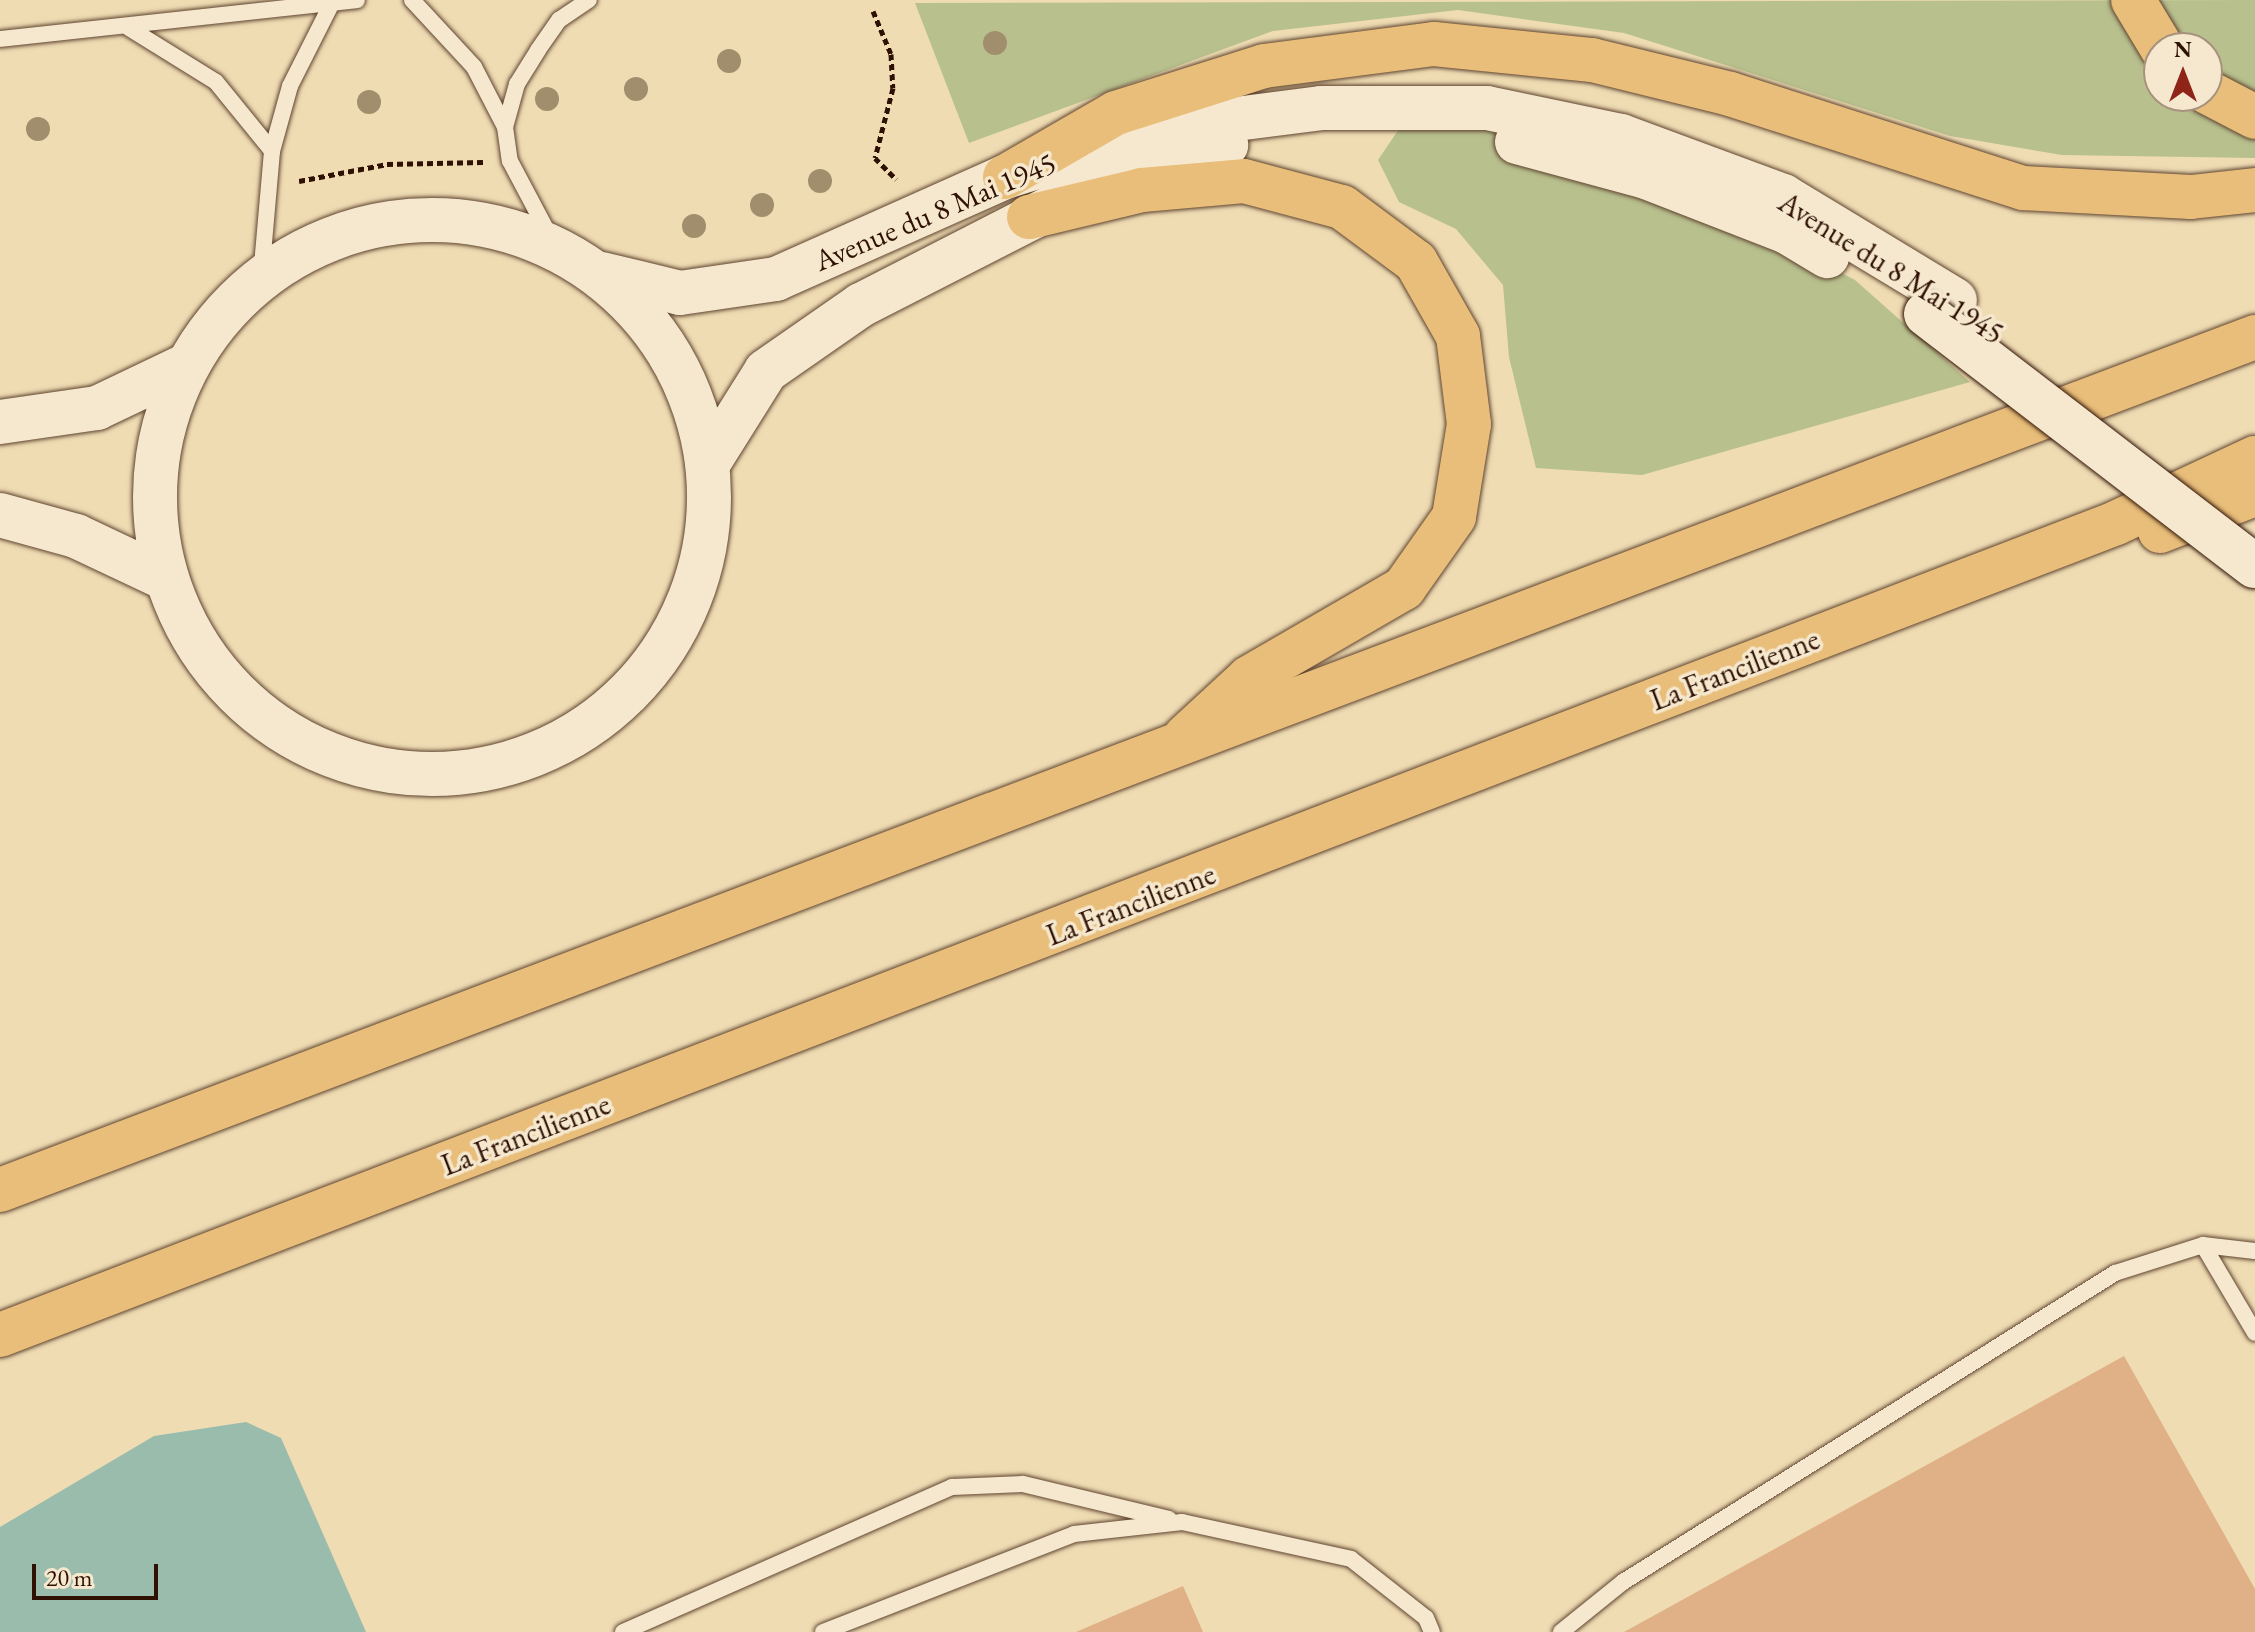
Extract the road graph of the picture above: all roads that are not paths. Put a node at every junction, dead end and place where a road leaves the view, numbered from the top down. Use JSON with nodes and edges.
{"nodes":[{"id":1,"x":357,"y":0,"type":"edge"},
{"id":2,"x":412,"y":0,"type":"edge"},
{"id":3,"x":589,"y":0,"type":"edge"},
{"id":4,"x":2133,"y":0,"type":"edge"},
{"id":5,"x":332,"y":3,"type":"junction"},
{"id":6,"x":129,"y":28,"type":"junction"},
{"id":7,"x":2152,"y":32,"type":"edge"},
{"id":8,"x":0,"y":39,"type":"edge"},
{"id":9,"x":2223,"y":100,"type":"edge"},
{"id":10,"x":2255,"y":117,"type":"edge"},
{"id":11,"x":505,"y":127,"type":"junction"},
{"id":12,"x":272,"y":151,"type":"junction"},
{"id":13,"x":1005,"y":177,"type":"junction"},
{"id":14,"x":2255,"y":190,"type":"edge"},
{"id":15,"x":1029,"y":217,"type":"junction"},
{"id":16,"x":555,"y":246,"type":"junction"},
{"id":17,"x":599,"y":273,"type":"junction"},
{"id":18,"x":261,"y":277,"type":"junction"},
{"id":19,"x":1940,"y":307,"type":"junction"},
{"id":20,"x":2255,"y":337,"type":"edge"},
{"id":21,"x":185,"y":366,"type":"junction"},
{"id":22,"x":0,"y":422,"type":"edge"},
{"id":23,"x":2255,"y":458,"type":"edge"},
{"id":24,"x":709,"y":462,"type":"junction"},
{"id":25,"x":2255,"y":494,"type":"edge"},
{"id":26,"x":0,"y":515,"type":"edge"},
{"id":27,"x":2116,"y":523,"type":"junction"},
{"id":28,"x":2255,"y":529,"type":"edge"},
{"id":29,"x":2255,"y":566,"type":"edge"},
{"id":30,"x":165,"y":578,"type":"junction"},
{"id":31,"x":1170,"y":752,"type":"junction"},
{"id":32,"x":0,"y":1190,"type":"edge"},
{"id":33,"x":2203,"y":1245,"type":"junction"},
{"id":34,"x":2255,"y":1251,"type":"edge"},
{"id":35,"x":2255,"y":1333,"type":"edge"},
{"id":36,"x":0,"y":1335,"type":"edge"},
{"id":37,"x":1182,"y":1522,"type":"junction"},
{"id":38,"x":623,"y":1632,"type":"edge"},
{"id":39,"x":823,"y":1632,"type":"edge"},
{"id":40,"x":1432,"y":1632,"type":"edge"},
{"id":41,"x":1561,"y":1632,"type":"edge"}],
"edges":[{"from":1,"to":5,"type":"lane"},
{"from":2,"to":11,"type":"lane"},
{"from":3,"to":11,"type":"lane"},
{"from":4,"to":7,"type":"highway"},
{"from":5,"to":6,"type":"lane"},
{"from":5,"to":12,"type":"lane"},
{"from":6,"to":8,"type":"lane"},
{"from":6,"to":12,"type":"lane"},
{"from":9,"to":10,"type":"highway"},
{"from":11,"to":16,"type":"lane"},
{"from":12,"to":18,"type":"lane"},
{"from":13,"to":14,"type":"highway"},
{"from":13,"to":17,"type":"main road","name":"Avenue du 8 Mai 1945"},
{"from":13,"to":19,"type":"main road","name":"Avenue du 8 Mai 1945"},
{"from":15,"to":19,"type":"main road","name":"Avenue du 8 Mai 1945"},
{"from":15,"to":24,"type":"main road","name":"Avenue du 8 Mai 1945"},
{"from":15,"to":31,"type":"highway"},
{"from":16,"to":17,"type":"main road","name":"Avenue du 8 Mai 1945"},
{"from":16,"to":18,"type":"main road","name":"Avenue du 8 Mai 1945"},
{"from":17,"to":24,"type":"main road","name":"Avenue du 8 Mai 1945"},
{"from":18,"to":21,"type":"main road","name":"Avenue du 8 Mai 1945"},
{"from":19,"to":28,"type":"main road","name":"Avenue du 8 Mai 1945"},
{"from":19,"to":29,"type":"main road","name":"Avenue du 8 Mai 1945","bridge":true},
{"from":20,"to":31,"type":"highway"},
{"from":21,"to":22,"type":"main road","name":"Avenue du 8 Mai 1945"},
{"from":21,"to":30,"type":"main road","name":"Avenue du 8 Mai 1945"},
{"from":23,"to":27,"type":"highway","name":"La Francilienne"},
{"from":24,"to":30,"type":"main road","name":"Avenue du 8 Mai 1945"},
{"from":25,"to":27,"type":"highway"},
{"from":26,"to":30,"type":"main road"},
{"from":27,"to":36,"type":"highway","name":"La Francilienne"},
{"from":31,"to":32,"type":"highway"},
{"from":33,"to":34,"type":"lane"},
{"from":33,"to":35,"type":"lane"},
{"from":33,"to":41,"type":"lane"},
{"from":37,"to":38,"type":"lane"},
{"from":37,"to":39,"type":"lane"},
{"from":37,"to":40,"type":"lane"}]}
